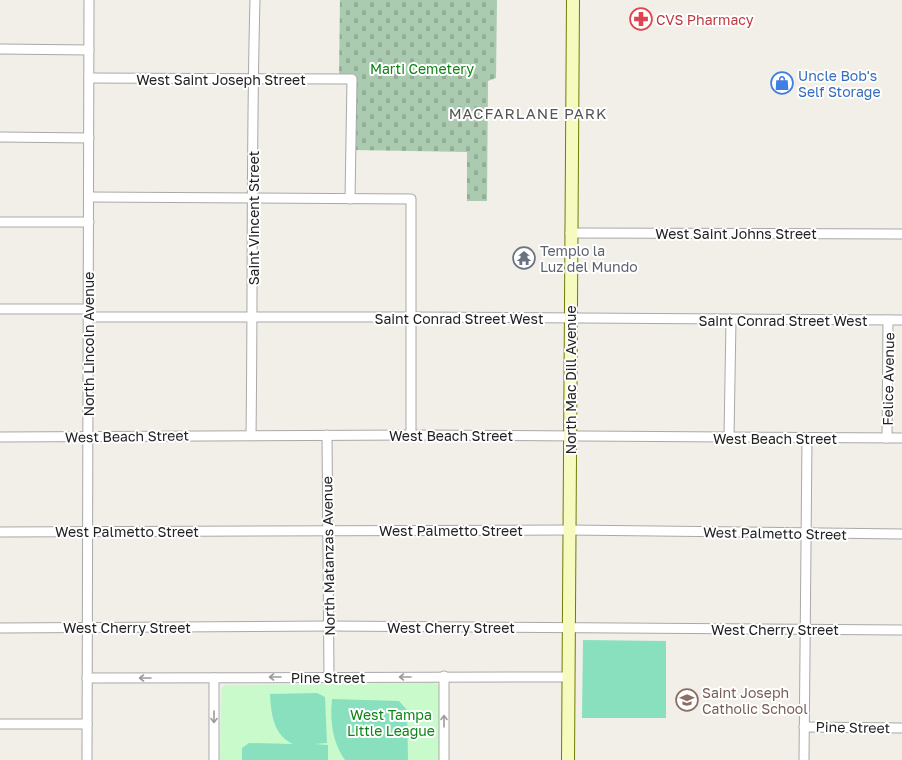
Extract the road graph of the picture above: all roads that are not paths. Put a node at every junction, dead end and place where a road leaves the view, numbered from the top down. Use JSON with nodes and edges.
{"nodes":[{"id":1,"x":89,"y":0,"type":"edge"},
{"id":2,"x":254,"y":0,"type":"edge"},
{"id":3,"x":573,"y":0,"type":"edge"},
{"id":4,"x":0,"y":50,"type":"edge"},
{"id":5,"x":89,"y":50,"type":"junction"},
{"id":6,"x":89,"y":78,"type":"junction"},
{"id":7,"x":253,"y":79,"type":"junction"},
{"id":8,"x":0,"y":137,"type":"edge"},
{"id":9,"x":89,"y":138,"type":"junction"},
{"id":10,"x":89,"y":197,"type":"junction"},
{"id":11,"x":253,"y":198,"type":"junction"},
{"id":12,"x":350,"y":199,"type":"junction"},
{"id":13,"x":0,"y":222,"type":"edge"},
{"id":14,"x":89,"y":222,"type":"junction"},
{"id":15,"x":570,"y":233,"type":"junction"},
{"id":16,"x":902,"y":234,"type":"edge"},
{"id":17,"x":0,"y":309,"type":"edge"},
{"id":18,"x":88,"y":313,"type":"junction"},
{"id":19,"x":412,"y":317,"type":"junction"},
{"id":20,"x":252,"y":318,"type":"junction"},
{"id":21,"x":570,"y":319,"type":"junction"},
{"id":22,"x":731,"y":320,"type":"junction"},
{"id":23,"x":888,"y":320,"type":"junction"},
{"id":24,"x":902,"y":320,"type":"edge"},
{"id":25,"x":250,"y":435,"type":"junction"},
{"id":26,"x":327,"y":435,"type":"junction"},
{"id":27,"x":411,"y":435,"type":"junction"},
{"id":28,"x":569,"y":436,"type":"junction"},
{"id":29,"x":0,"y":437,"type":"edge"},
{"id":30,"x":88,"y":437,"type":"junction"},
{"id":31,"x":729,"y":438,"type":"junction"},
{"id":32,"x":808,"y":438,"type":"junction"},
{"id":33,"x":887,"y":438,"type":"junction"},
{"id":34,"x":902,"y":438,"type":"edge"},
{"id":35,"x":328,"y":530,"type":"junction"},
{"id":36,"x":569,"y":530,"type":"junction"},
{"id":37,"x":88,"y":531,"type":"junction"},
{"id":38,"x":0,"y":532,"type":"edge"},
{"id":39,"x":807,"y":533,"type":"junction"},
{"id":40,"x":902,"y":534,"type":"edge"},
{"id":41,"x":329,"y":626,"type":"junction"},
{"id":42,"x":87,"y":627,"type":"junction"},
{"id":43,"x":0,"y":628,"type":"edge"},
{"id":44,"x":569,"y":628,"type":"junction"},
{"id":45,"x":806,"y":629,"type":"junction"},
{"id":46,"x":902,"y":630,"type":"edge"},
{"id":47,"x":444,"y":676,"type":"junction"},
{"id":48,"x":329,"y":677,"type":"junction"},
{"id":49,"x":568,"y":677,"type":"junction"},
{"id":50,"x":87,"y":678,"type":"junction"},
{"id":51,"x":214,"y":678,"type":"junction"},
{"id":52,"x":0,"y":724,"type":"edge"},
{"id":53,"x":87,"y":724,"type":"junction"},
{"id":54,"x":804,"y":727,"type":"junction"},
{"id":55,"x":902,"y":728,"type":"edge"},
{"id":56,"x":87,"y":760,"type":"edge"},
{"id":57,"x":214,"y":760,"type":"edge"},
{"id":58,"x":444,"y":760,"type":"edge"},
{"id":59,"x":568,"y":760,"type":"edge"},
{"id":60,"x":804,"y":760,"type":"edge"}],
"edges":[{"from":1,"to":5,"type":"street","name":"North Lincoln Avenue"},
{"from":2,"to":7,"type":"street","name":"Saint Vincent Street"},
{"from":3,"to":15,"type":"street","name":"North Mac Dill Avenue"},
{"from":4,"to":5,"type":"street"},
{"from":5,"to":6,"type":"street","name":"North Lincoln Avenue"},
{"from":6,"to":7,"type":"street","name":"West Saint Joseph Street"},
{"from":6,"to":9,"type":"street","name":"North Lincoln Avenue"},
{"from":7,"to":11,"type":"street","name":"Saint Vincent Street"},
{"from":7,"to":12,"type":"street","name":"West Saint Joseph Street"},
{"from":8,"to":9,"type":"street"},
{"from":9,"to":10,"type":"street","name":"North Lincoln Avenue"},
{"from":10,"to":11,"type":"street"},
{"from":10,"to":14,"type":"street","name":"North Lincoln Avenue"},
{"from":11,"to":12,"type":"street"},
{"from":11,"to":20,"type":"street","name":"Saint Vincent Street"},
{"from":12,"to":19,"type":"street"},
{"from":13,"to":14,"type":"street"},
{"from":14,"to":18,"type":"street","name":"North Lincoln Avenue"},
{"from":15,"to":16,"type":"street","name":"West Saint Johns Street"},
{"from":15,"to":21,"type":"street","name":"North Mac Dill Avenue"},
{"from":17,"to":18,"type":"street","name":"Saint Conrad Street West"},
{"from":18,"to":20,"type":"street","name":"Saint Conrad Street West"},
{"from":18,"to":30,"type":"street","name":"North Lincoln Avenue"},
{"from":19,"to":20,"type":"street","name":"Saint Conrad Street West"},
{"from":19,"to":21,"type":"street","name":"Saint Conrad Street West"},
{"from":19,"to":27,"type":"street"},
{"from":20,"to":25,"type":"street","name":"Saint Vincent Street"},
{"from":21,"to":22,"type":"street","name":"Saint Conrad Street West"},
{"from":21,"to":28,"type":"street","name":"North Mac Dill Avenue"},
{"from":22,"to":23,"type":"street","name":"Saint Conrad Street West"},
{"from":22,"to":31,"type":"street"},
{"from":23,"to":24,"type":"street","name":"Saint Conrad Street West"},
{"from":23,"to":33,"type":"street","name":"Felice Avenue"},
{"from":25,"to":26,"type":"street","name":"West Beach Street"},
{"from":25,"to":30,"type":"street","name":"West Beach Street"},
{"from":26,"to":27,"type":"street","name":"West Beach Street"},
{"from":26,"to":35,"type":"street","name":"North Matanzas Avenue"},
{"from":27,"to":28,"type":"street","name":"West Beach Street"},
{"from":28,"to":31,"type":"street","name":"West Beach Street"},
{"from":28,"to":36,"type":"street","name":"North Mac Dill Avenue"},
{"from":29,"to":30,"type":"street","name":"West Beach Street"},
{"from":30,"to":37,"type":"street","name":"North Lincoln Avenue"},
{"from":31,"to":32,"type":"street","name":"West Beach Street"},
{"from":32,"to":33,"type":"street","name":"West Beach Street"},
{"from":32,"to":39,"type":"street"},
{"from":33,"to":34,"type":"street","name":"West Beach Street"},
{"from":35,"to":36,"type":"street","name":"West Palmetto Street"},
{"from":35,"to":37,"type":"street","name":"West Palmetto Street"},
{"from":35,"to":41,"type":"street","name":"North Matanzas Avenue"},
{"from":36,"to":39,"type":"street","name":"West Palmetto Street"},
{"from":36,"to":44,"type":"street","name":"North Mac Dill Avenue"},
{"from":37,"to":38,"type":"street","name":"West Palmetto Street"},
{"from":37,"to":42,"type":"street","name":"North Lincoln Avenue"},
{"from":39,"to":40,"type":"street","name":"West Palmetto Street"},
{"from":39,"to":45,"type":"street"},
{"from":41,"to":42,"type":"street","name":"West Cherry Street"},
{"from":41,"to":44,"type":"street","name":"West Cherry Street"},
{"from":41,"to":48,"type":"street","name":"North Matanzas Avenue"},
{"from":42,"to":43,"type":"street","name":"West Cherry Street"},
{"from":42,"to":50,"type":"street","name":"North Lincoln Avenue"},
{"from":44,"to":45,"type":"street","name":"West Cherry Street"},
{"from":44,"to":49,"type":"street","name":"North Mac Dill Avenue"},
{"from":45,"to":46,"type":"street","name":"West Cherry Street"},
{"from":45,"to":54,"type":"street"},
{"from":47,"to":48,"type":"street","name":"Pine Street","one_way":true},
{"from":47,"to":49,"type":"street","name":"Pine Street"},
{"from":58,"to":47,"type":"street","one_way":true},
{"from":48,"to":51,"type":"street","name":"Pine Street","one_way":true},
{"from":49,"to":59,"type":"street","name":"North Mac Dill Avenue"},
{"from":51,"to":50,"type":"street","name":"Pine Street","one_way":true},
{"from":50,"to":53,"type":"street","name":"North Lincoln Avenue"},
{"from":51,"to":57,"type":"street","one_way":true},
{"from":52,"to":53,"type":"street"},
{"from":53,"to":56,"type":"street","name":"North Lincoln Avenue"},
{"from":54,"to":55,"type":"street","name":"Pine Street"},
{"from":54,"to":60,"type":"street"}]}
